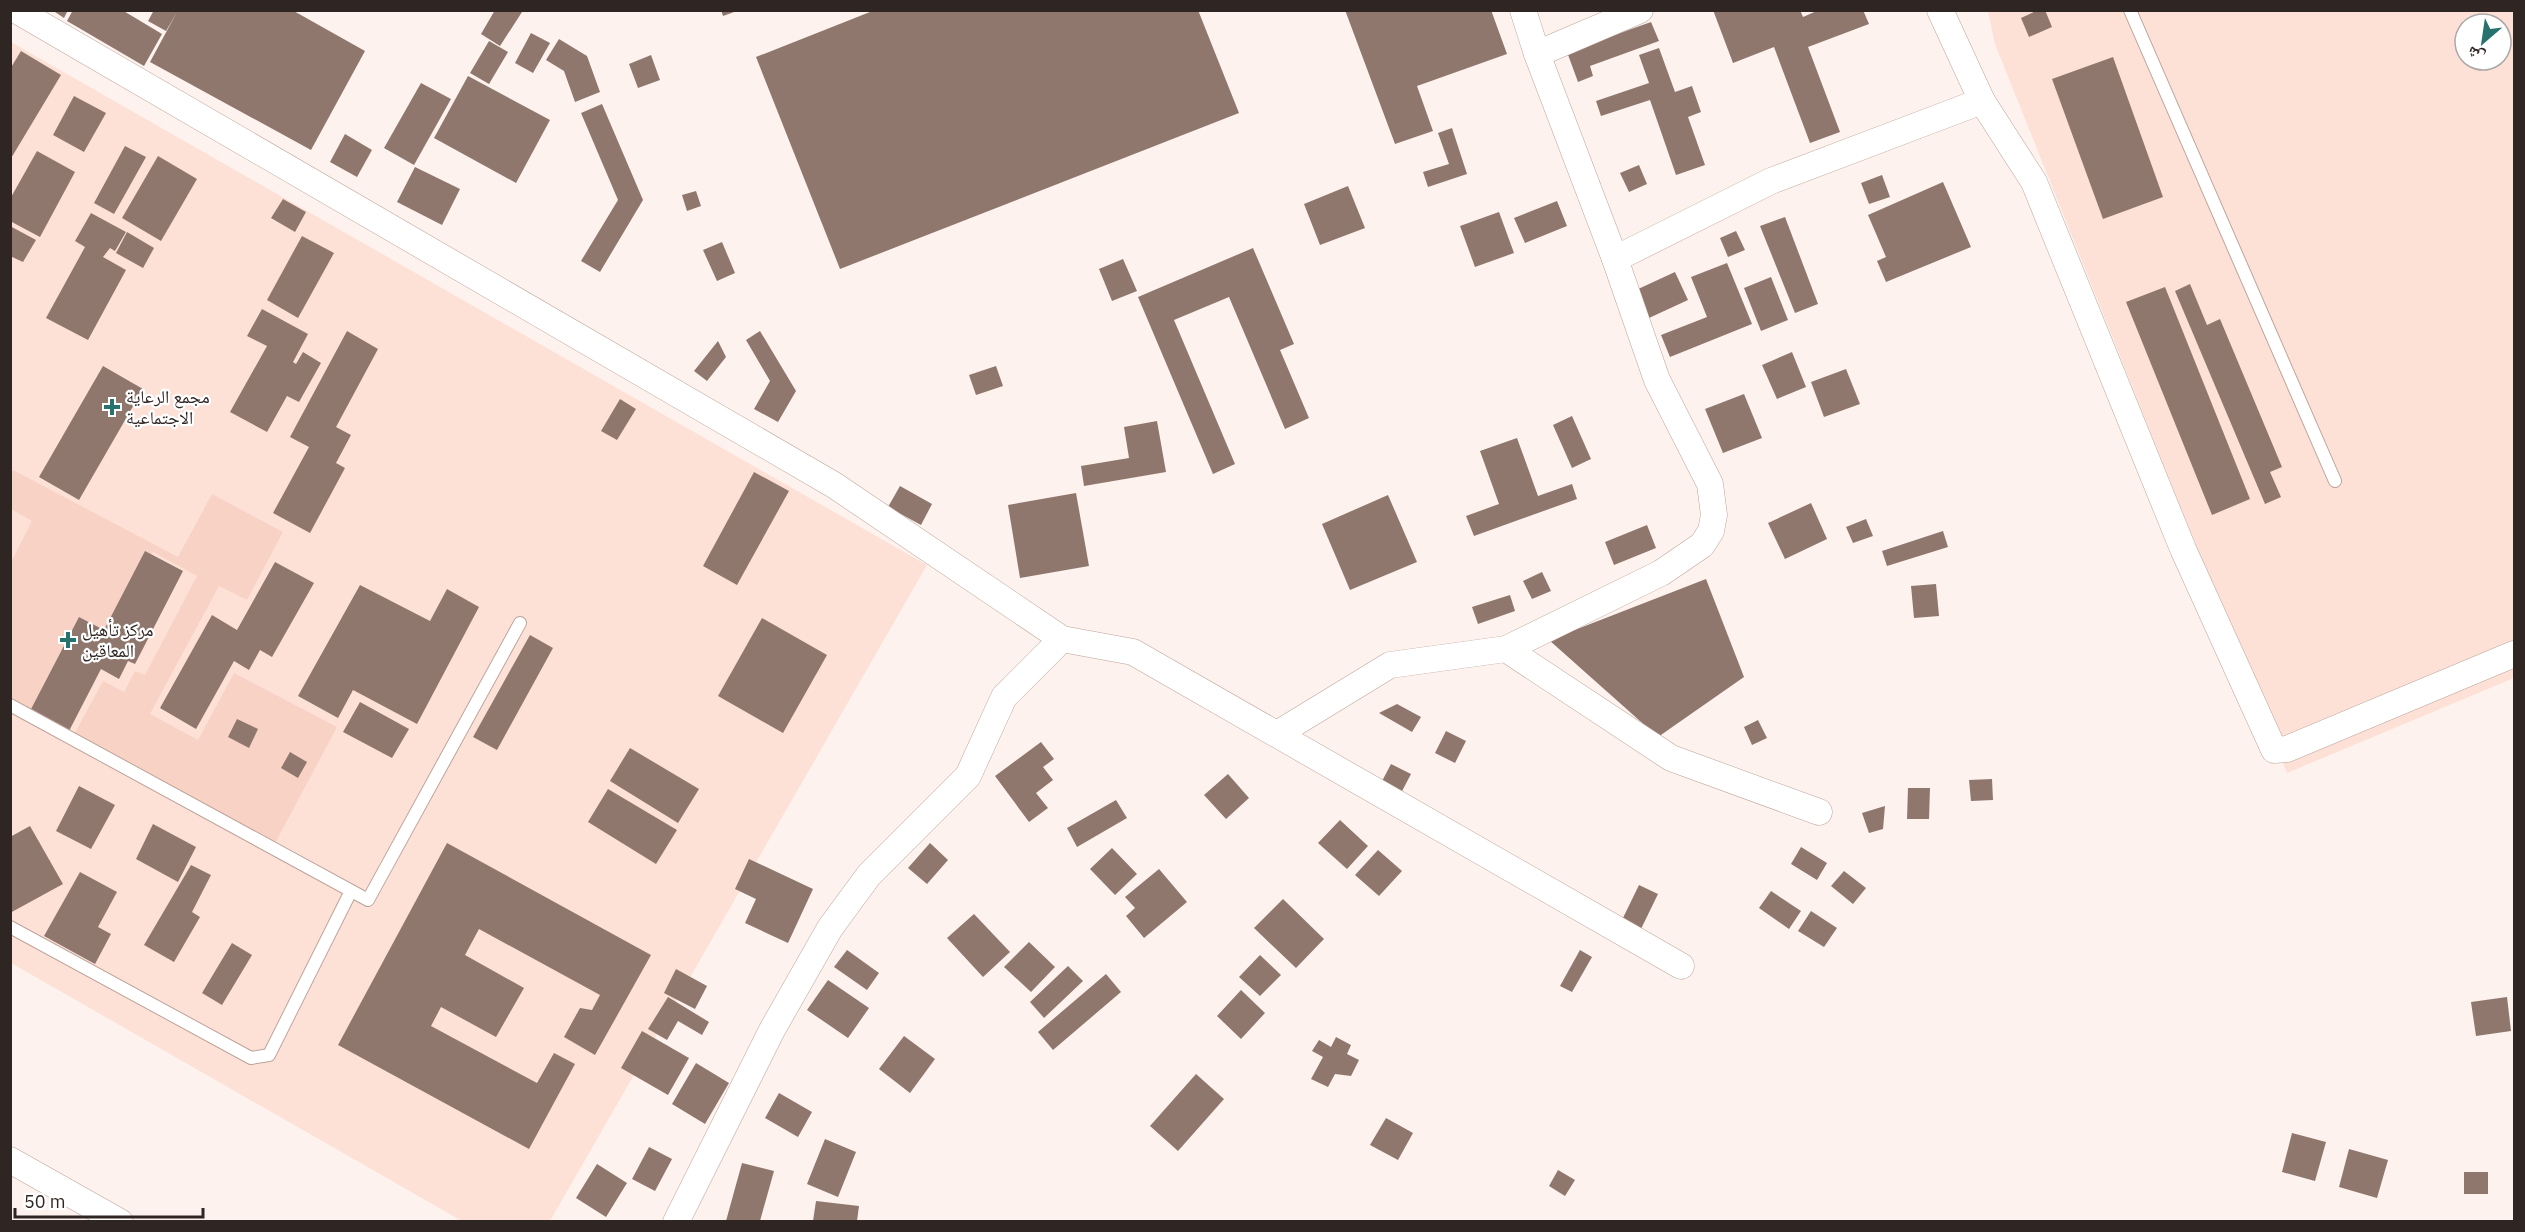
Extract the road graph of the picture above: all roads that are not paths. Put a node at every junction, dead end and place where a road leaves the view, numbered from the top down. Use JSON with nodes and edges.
{"nodes":[{"id":1,"x":16,"y":10,"type":"edge"},
{"id":2,"x":1523,"y":10,"type":"edge"},
{"id":3,"x":1640,"y":10,"type":"edge"},
{"id":4,"x":1940,"y":10,"type":"edge"},
{"id":5,"x":2130,"y":10,"type":"edge"},
{"id":6,"x":1537,"y":54,"type":"junction"},
{"id":7,"x":1982,"y":101,"type":"junction"},
{"id":8,"x":1615,"y":259,"type":"junction"},
{"id":9,"x":2335,"y":481,"type":"dead end"},
{"id":10,"x":520,"y":623,"type":"dead end"},
{"id":11,"x":1062,"y":639,"type":"junction"},
{"id":12,"x":1506,"y":649,"type":"junction"},
{"id":13,"x":2514,"y":654,"type":"edge"},
{"id":14,"x":10,"y":705,"type":"edge"},
{"id":15,"x":1277,"y":734,"type":"junction"},
{"id":16,"x":1819,"y":812,"type":"dead end"},
{"id":17,"x":351,"y":891,"type":"junction"},
{"id":18,"x":10,"y":927,"type":"edge"},
{"id":19,"x":1681,"y":966,"type":"dead end"},
{"id":20,"x":10,"y":1160,"type":"edge"},
{"id":21,"x":120,"y":1221,"type":"edge"},
{"id":22,"x":676,"y":1221,"type":"edge"}],
"edges":[{"from":1,"to":11,"type":"street"},
{"from":2,"to":6,"type":"street"},
{"from":3,"to":6,"type":"street"},
{"from":4,"to":7,"type":"street"},
{"from":5,"to":9,"type":"lane"},
{"from":6,"to":8,"type":"street"},
{"from":7,"to":8,"type":"street"},
{"from":7,"to":13,"type":"street"},
{"from":8,"to":12,"type":"street"},
{"from":10,"to":17,"type":"lane"},
{"from":11,"to":15,"type":"street"},
{"from":11,"to":22,"type":"street"},
{"from":12,"to":15,"type":"street"},
{"from":12,"to":16,"type":"street"},
{"from":14,"to":17,"type":"lane"},
{"from":15,"to":19,"type":"street"},
{"from":17,"to":18,"type":"lane"},
{"from":20,"to":21,"type":"street"}]}
